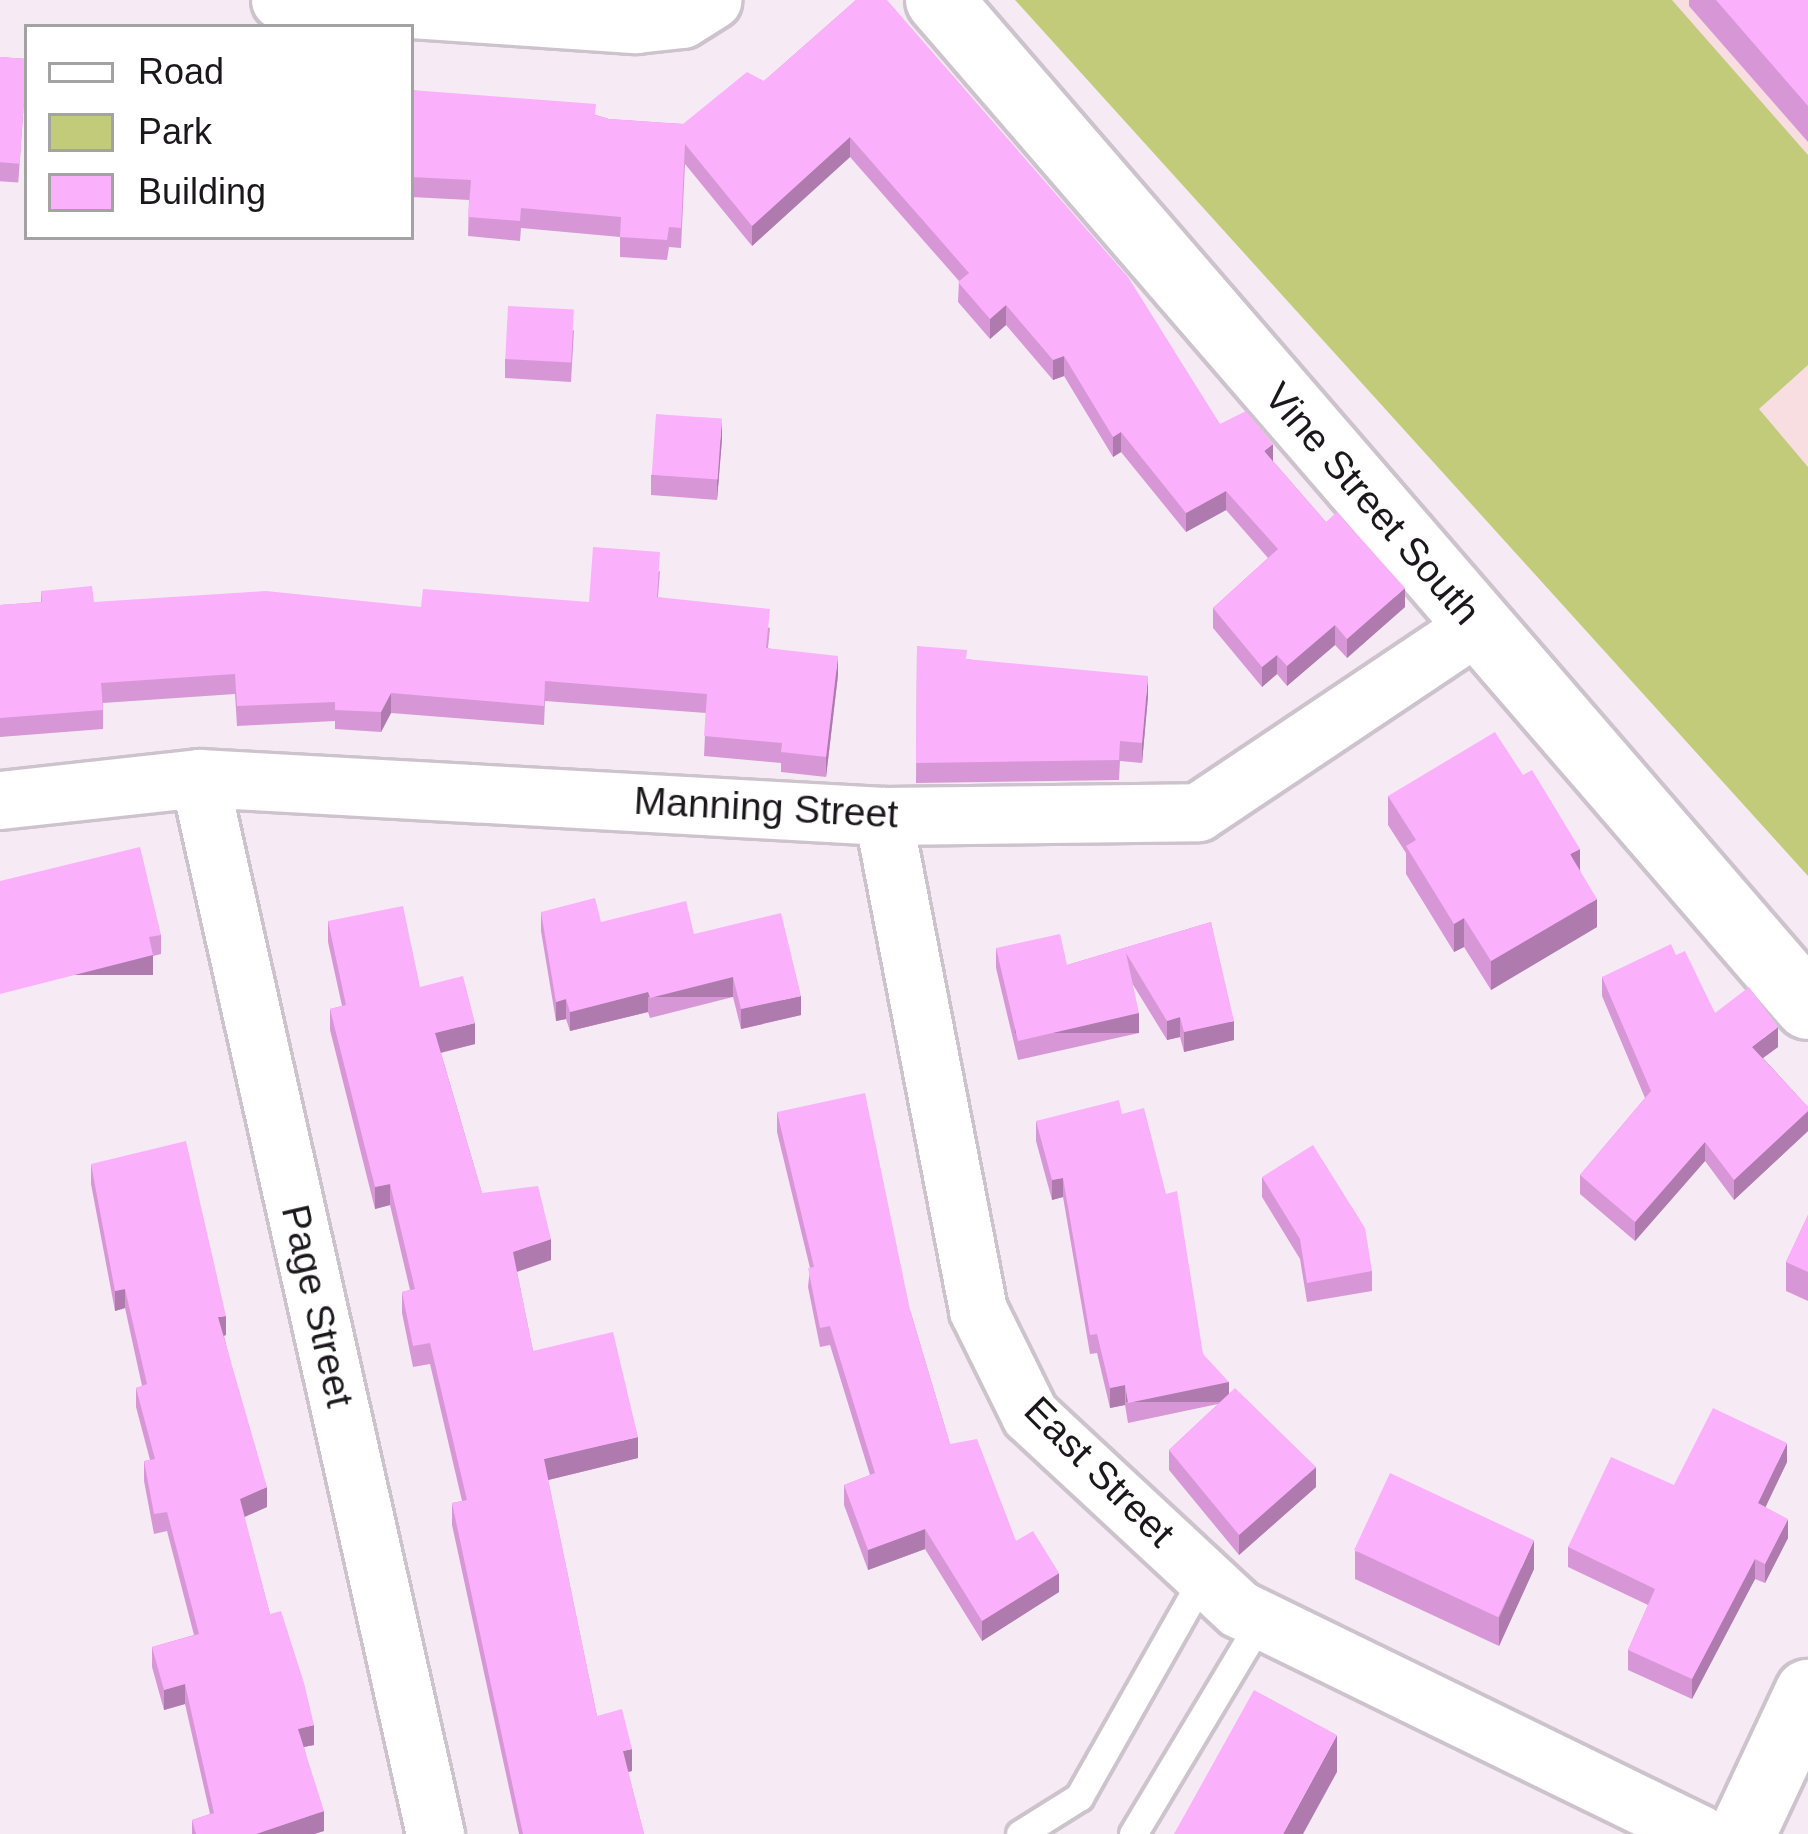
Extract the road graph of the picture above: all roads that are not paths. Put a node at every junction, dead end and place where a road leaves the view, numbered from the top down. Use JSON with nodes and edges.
{"nodes":[{"id":1,"x":280,"y":0,"type":"edge"},
{"id":2,"x":713,"y":0,"type":"edge"},
{"id":3,"x":939,"y":0,"type":"edge"},
{"id":4,"x":1477,"y":625,"type":"junction"},
{"id":5,"x":199,"y":778,"type":"junction"},
{"id":6,"x":0,"y":800,"type":"edge"},
{"id":7,"x":883,"y":816,"type":"junction"},
{"id":8,"x":1805,"y":999,"type":"edge"},
{"id":9,"x":1204,"y":1576,"type":"junction"},
{"id":10,"x":1261,"y":1620,"type":"junction"},
{"id":11,"x":1808,"y":1693,"type":"edge"},
{"id":12,"x":435,"y":1834,"type":"edge"},
{"id":13,"x":1020,"y":1834,"type":"edge"},
{"id":14,"x":1133,"y":1834,"type":"edge"},
{"id":15,"x":1700,"y":1834,"type":"edge"},
{"id":16,"x":1742,"y":1834,"type":"edge"}],
"edges":[{"from":1,"to":2,"type":"street"},
{"from":3,"to":4,"type":"street","name":"Vine Street South"},
{"from":4,"to":7,"type":"street","name":"Manning Street"},
{"from":4,"to":8,"type":"street","name":"Vine Street South"},
{"from":5,"to":6,"type":"street","name":"Manning Street"},
{"from":5,"to":7,"type":"street","name":"Manning Street"},
{"from":5,"to":12,"type":"street","name":"Page Street"},
{"from":7,"to":9,"type":"street","name":"East Street"},
{"from":9,"to":10,"type":"street","name":"East Street"},
{"from":9,"to":13,"type":"lane"},
{"from":10,"to":14,"type":"lane"},
{"from":10,"to":15,"type":"street","name":"East Street"},
{"from":11,"to":16,"type":"street"}]}
